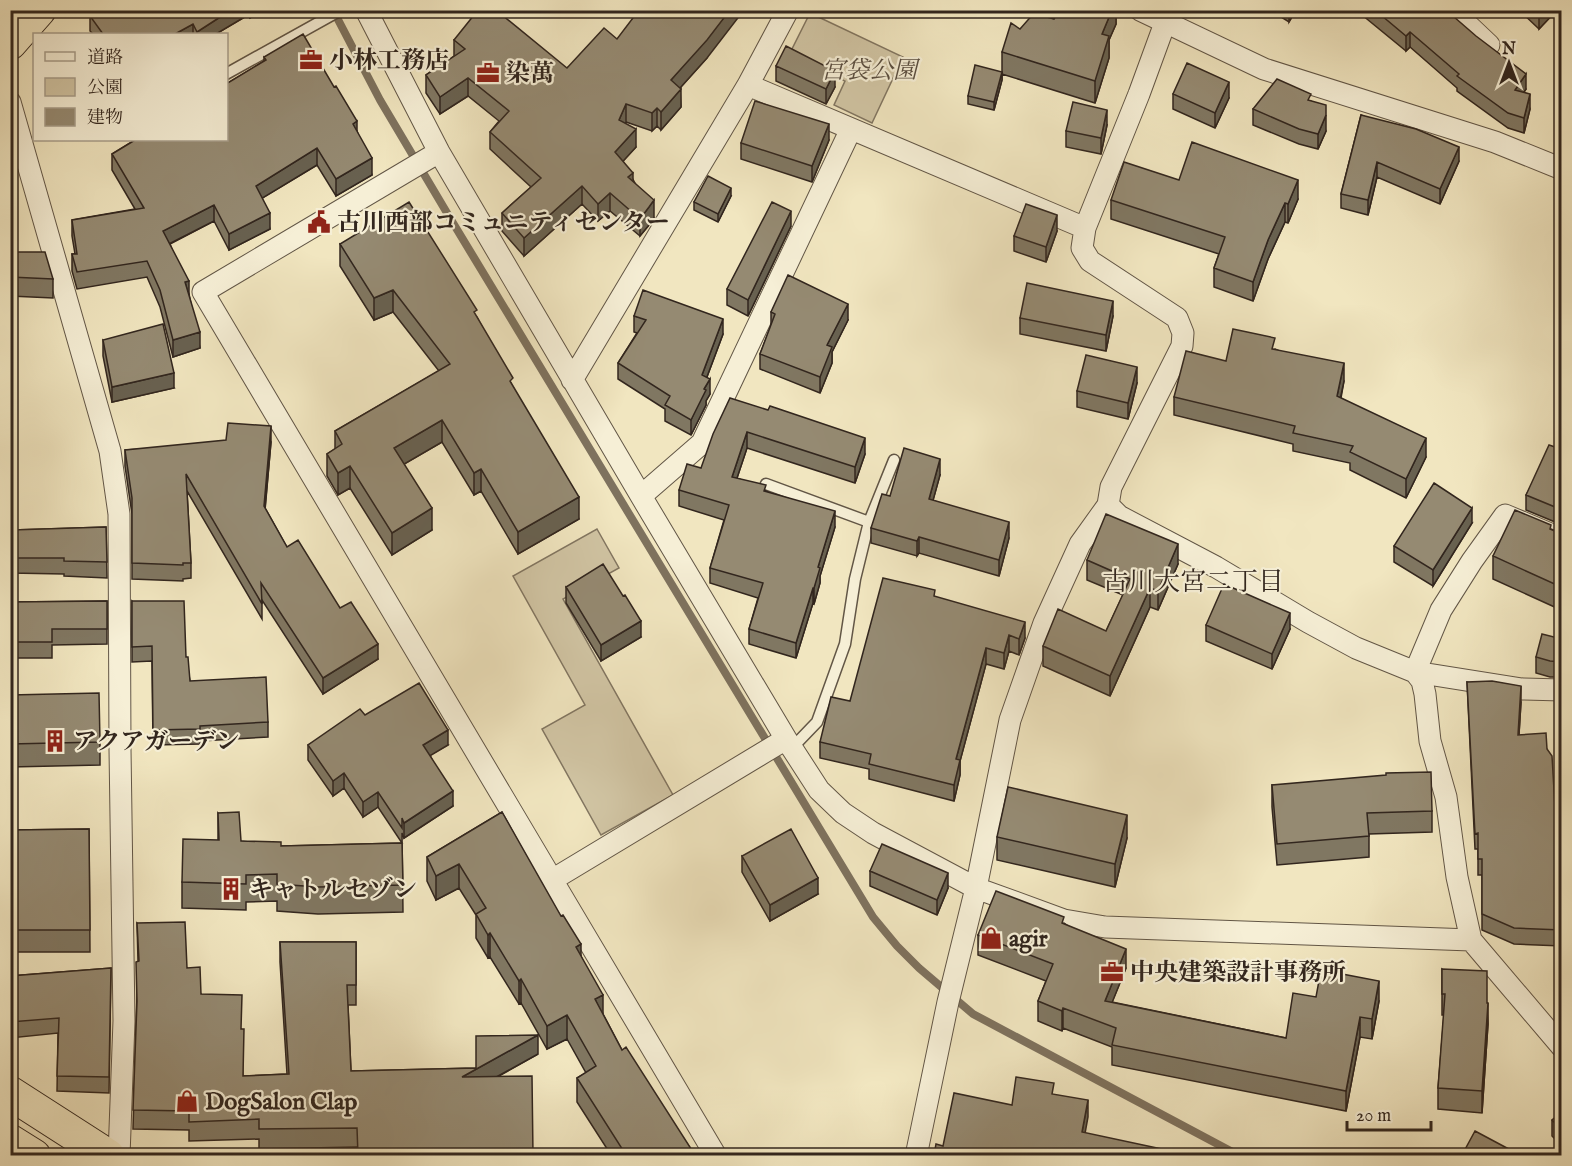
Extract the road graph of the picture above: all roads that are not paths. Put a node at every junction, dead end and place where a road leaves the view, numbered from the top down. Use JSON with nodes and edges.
{"nodes":[{"id":1,"x":39,"y":10,"type":"edge"},
{"id":2,"x":340,"y":10,"type":"edge"},
{"id":3,"x":366,"y":10,"type":"edge"},
{"id":4,"x":788,"y":10,"type":"edge"},
{"id":5,"x":1140,"y":10,"type":"edge"},
{"id":6,"x":1452,"y":10,"type":"edge"},
{"id":7,"x":1169,"y":17,"type":"edge"},
{"id":8,"x":10,"y":43,"type":"edge"},
{"id":9,"x":1489,"y":45,"type":"edge"},
{"id":10,"x":228,"y":73,"type":"edge"},
{"id":11,"x":748,"y":85,"type":"junction"},
{"id":12,"x":10,"y":102,"type":"edge"},
{"id":13,"x":851,"y":129,"type":"junction"},
{"id":14,"x":433,"y":156,"type":"junction"},
{"id":15,"x":1562,"y":169,"type":"edge"},
{"id":16,"x":1085,"y":228,"type":"junction"},
{"id":17,"x":572,"y":380,"type":"junction"},
{"id":18,"x":894,"y":460,"type":"dead end"},
{"id":19,"x":766,"y":484,"type":"edge"},
{"id":20,"x":641,"y":496,"type":"junction"},
{"id":21,"x":1108,"y":505,"type":"junction"},
{"id":22,"x":869,"y":522,"type":"junction"},
{"id":23,"x":1562,"y":539,"type":"edge"},
{"id":24,"x":1415,"y":672,"type":"junction"},
{"id":25,"x":1562,"y":690,"type":"edge"},
{"id":26,"x":779,"y":746,"type":"junction"},
{"id":27,"x":552,"y":880,"type":"junction"},
{"id":28,"x":976,"y":888,"type":"junction"},
{"id":29,"x":1471,"y":940,"type":"junction"},
{"id":30,"x":1562,"y":1047,"type":"edge"},
{"id":31,"x":10,"y":1094,"type":"edge"},
{"id":32,"x":10,"y":1141,"type":"edge"},
{"id":33,"x":34,"y":1155,"type":"edge"},
{"id":34,"x":108,"y":1155,"type":"edge"},
{"id":35,"x":118,"y":1155,"type":"edge"},
{"id":36,"x":716,"y":1155,"type":"edge"},
{"id":37,"x":915,"y":1155,"type":"edge"}],
"edges":[{"from":1,"to":8,"type":"highway"},
{"from":2,"to":10,"type":"lane"},
{"from":3,"to":14,"type":"street"},
{"from":4,"to":11,"type":"street"},
{"from":5,"to":7,"type":"street"},
{"from":6,"to":9,"type":"street"},
{"from":7,"to":15,"type":"street"},
{"from":7,"to":16,"type":"street"},
{"from":11,"to":13,"type":"street"},
{"from":11,"to":17,"type":"street"},
{"from":12,"to":35,"type":"street"},
{"from":13,"to":16,"type":"street"},
{"from":13,"to":20,"type":"street"},
{"from":14,"to":17,"type":"street"},
{"from":14,"to":27,"type":"street"},
{"from":16,"to":21,"type":"street"},
{"from":17,"to":20,"type":"street"},
{"from":18,"to":22,"type":"lane"},
{"from":19,"to":22,"type":"lane"},
{"from":20,"to":26,"type":"street"},
{"from":21,"to":24,"type":"street"},
{"from":21,"to":28,"type":"street"},
{"from":22,"to":26,"type":"lane"},
{"from":23,"to":24,"type":"street"},
{"from":24,"to":25,"type":"street"},
{"from":24,"to":29,"type":"street"},
{"from":26,"to":27,"type":"street"},
{"from":26,"to":28,"type":"street"},
{"from":27,"to":36,"type":"street"},
{"from":28,"to":29,"type":"street"},
{"from":28,"to":37,"type":"street"},
{"from":29,"to":30,"type":"street"},
{"from":31,"to":34,"type":"highway"},
{"from":32,"to":33,"type":"highway"}]}
